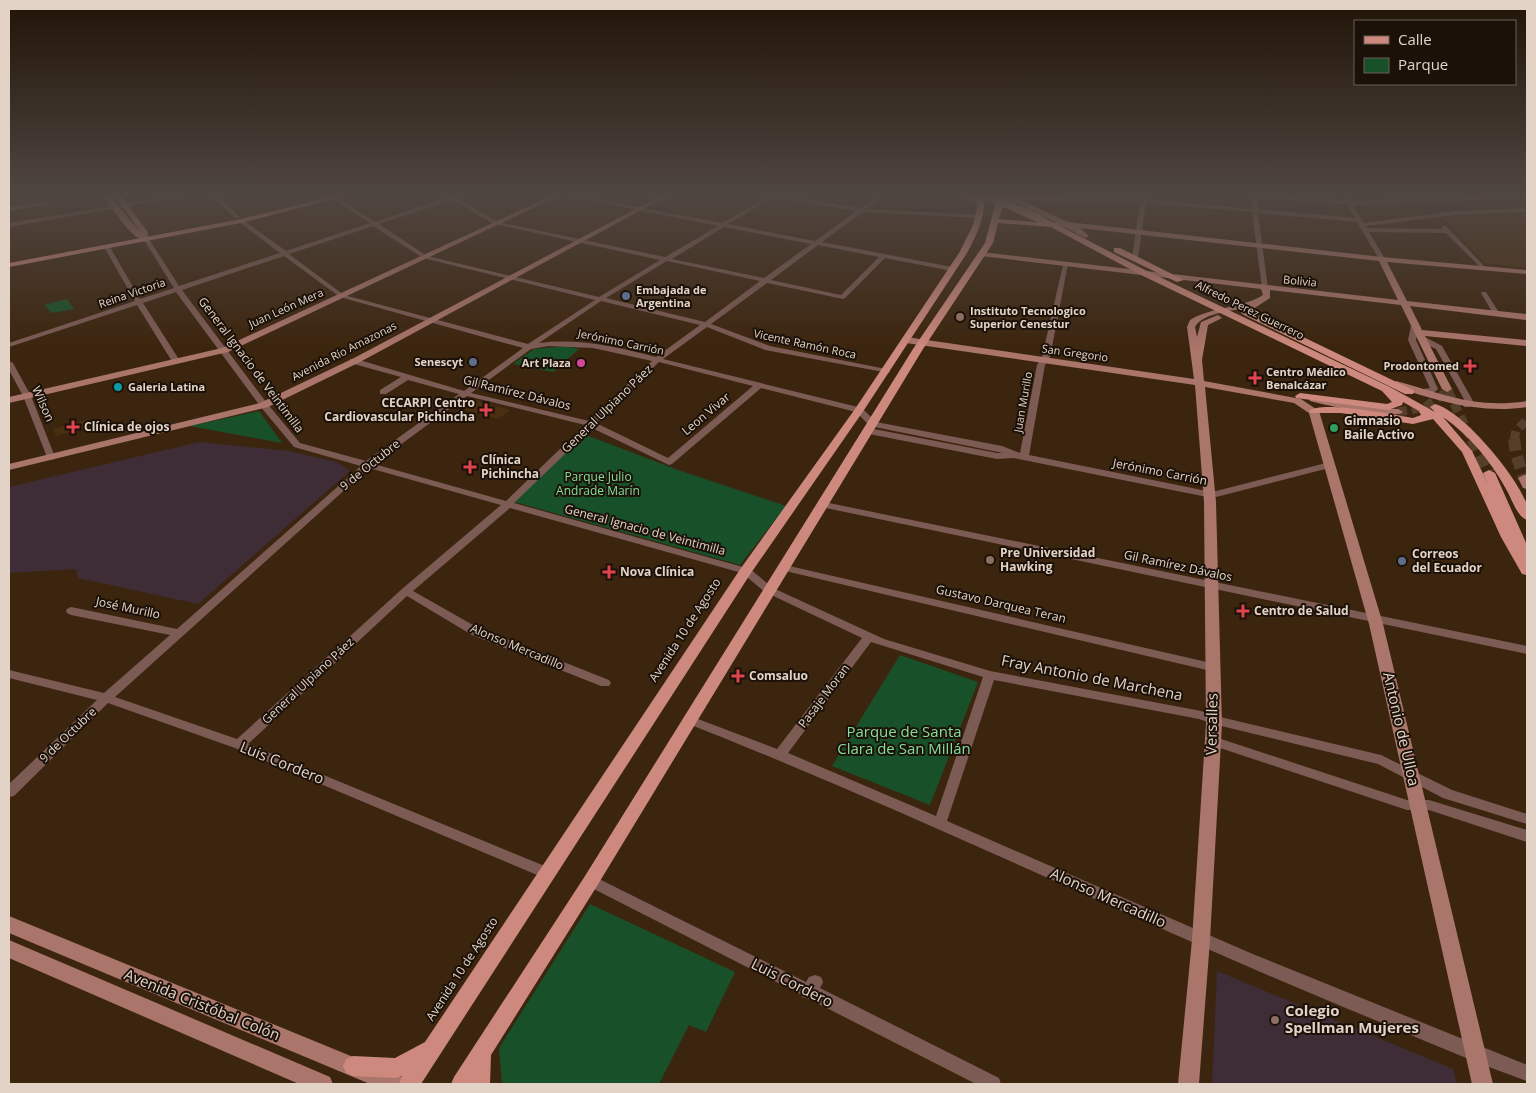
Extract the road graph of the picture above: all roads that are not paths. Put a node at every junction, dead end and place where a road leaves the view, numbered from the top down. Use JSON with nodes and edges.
{"nodes":[{"id":1,"x":96,"y":246,"type":"edge"},
{"id":2,"x":111,"y":246,"type":"edge"},
{"id":3,"x":150,"y":246,"type":"edge"},
{"id":4,"x":274,"y":246,"type":"edge"},
{"id":5,"x":305,"y":246,"type":"edge"},
{"id":6,"x":408,"y":246,"type":"edge"},
{"id":7,"x":448,"y":246,"type":"edge"},
{"id":8,"x":571,"y":246,"type":"edge"},
{"id":9,"x":603,"y":246,"type":"edge"},
{"id":10,"x":689,"y":246,"type":"edge"},
{"id":11,"x":813,"y":246,"type":"edge"},
{"id":12,"x":832,"y":246,"type":"edge"},
{"id":13,"x":966,"y":246,"type":"edge"},
{"id":14,"x":987,"y":246,"type":"edge"},
{"id":15,"x":1097,"y":246,"type":"edge"},
{"id":16,"x":1104,"y":246,"type":"edge"},
{"id":17,"x":1137,"y":246,"type":"edge"},
{"id":18,"x":1258,"y":246,"type":"edge"},
{"id":19,"x":1267,"y":246,"type":"edge"},
{"id":20,"x":1375,"y":246,"type":"edge"},
{"id":21,"x":1462,"y":246,"type":"edge"},
{"id":22,"x":107,"y":247,"type":"junction"},
{"id":23,"x":283,"y":253,"type":"junction"},
{"id":24,"x":981,"y":254,"type":"junction"},
{"id":25,"x":883,"y":256,"type":"junction"},
{"id":26,"x":425,"y":257,"type":"junction"},
{"id":27,"x":1135,"y":258,"type":"junction"},
{"id":28,"x":1382,"y":259,"type":"junction"},
{"id":29,"x":9,"y":260,"type":"edge"},
{"id":30,"x":667,"y":260,"type":"junction"},
{"id":31,"x":9,"y":265,"type":"edge"},
{"id":32,"x":1066,"y":265,"type":"junction"},
{"id":33,"x":1483,"y":268,"type":"junction"},
{"id":34,"x":952,"y":269,"type":"junction"},
{"id":35,"x":1525,"y":273,"type":"edge"},
{"id":36,"x":1148,"y":275,"type":"junction"},
{"id":37,"x":512,"y":278,"type":"junction"},
{"id":38,"x":1174,"y":278,"type":"junction"},
{"id":39,"x":766,"y":280,"type":"junction"},
{"id":40,"x":177,"y":288,"type":"junction"},
{"id":41,"x":1265,"y":288,"type":"junction"},
{"id":42,"x":1484,"y":293,"type":"dead end"},
{"id":43,"x":342,"y":296,"type":"junction"},
{"id":44,"x":600,"y":299,"type":"junction"},
{"id":45,"x":138,"y":302,"type":"junction"},
{"id":46,"x":1406,"y":304,"type":"junction"},
{"id":47,"x":1246,"y":308,"type":"junction"},
{"id":48,"x":1222,"y":310,"type":"junction"},
{"id":49,"x":1232,"y":310,"type":"junction"},
{"id":50,"x":1496,"y":314,"type":"junction"},
{"id":51,"x":1527,"y":317,"type":"edge"},
{"id":52,"x":430,"y":321,"type":"junction"},
{"id":53,"x":1415,"y":323,"type":"junction"},
{"id":54,"x":705,"y":324,"type":"junction"},
{"id":55,"x":1421,"y":336,"type":"junction"},
{"id":56,"x":906,"y":340,"type":"junction"},
{"id":57,"x":922,"y":343,"type":"junction"},
{"id":58,"x":1527,"y":343,"type":"edge"},
{"id":59,"x":9,"y":345,"type":"edge"},
{"id":60,"x":529,"y":347,"type":"junction"},
{"id":61,"x":225,"y":350,"type":"junction"},
{"id":62,"x":657,"y":360,"type":"junction"},
{"id":63,"x":176,"y":361,"type":"junction"},
{"id":64,"x":353,"y":361,"type":"junction"},
{"id":65,"x":1043,"y":361,"type":"junction"},
{"id":66,"x":9,"y":363,"type":"edge"},
{"id":67,"x":1198,"y":364,"type":"junction"},
{"id":68,"x":886,"y":371,"type":"junction"},
{"id":69,"x":407,"y":377,"type":"junction"},
{"id":70,"x":1199,"y":383,"type":"junction"},
{"id":71,"x":760,"y":386,"type":"junction"},
{"id":72,"x":1390,"y":386,"type":"junction"},
{"id":73,"x":1447,"y":389,"type":"tunnel mouth"},
{"id":74,"x":1240,"y":390,"type":"junction"},
{"id":75,"x":383,"y":392,"type":"dead end"},
{"id":76,"x":1418,"y":392,"type":"junction"},
{"id":77,"x":467,"y":394,"type":"junction"},
{"id":78,"x":27,"y":396,"type":"junction"},
{"id":79,"x":1300,"y":396,"type":"junction"},
{"id":80,"x":9,"y":400,"type":"edge"},
{"id":81,"x":1527,"y":404,"type":"edge"},
{"id":82,"x":264,"y":405,"type":"junction"},
{"id":83,"x":1467,"y":405,"type":"junction"},
{"id":84,"x":1348,"y":406,"type":"junction"},
{"id":85,"x":1423,"y":409,"type":"junction"},
{"id":86,"x":859,"y":410,"type":"junction"},
{"id":87,"x":1314,"y":411,"type":"junction"},
{"id":88,"x":1398,"y":412,"type":"tunnel mouth"},
{"id":89,"x":591,"y":424,"type":"junction"},
{"id":90,"x":871,"y":427,"type":"junction"},
{"id":91,"x":1020,"y":456,"type":"junction"},
{"id":92,"x":51,"y":457,"type":"junction"},
{"id":93,"x":669,"y":462,"type":"joint"},
{"id":94,"x":368,"y":464,"type":"junction"},
{"id":95,"x":1330,"y":465,"type":"junction"},
{"id":96,"x":9,"y":468,"type":"edge"},
{"id":97,"x":1489,"y":472,"type":"tunnel mouth"},
{"id":98,"x":1209,"y":494,"type":"junction"},
{"id":99,"x":507,"y":505,"type":"junction"},
{"id":100,"x":824,"y":505,"type":"junction"},
{"id":101,"x":1527,"y":516,"type":"edge"},
{"id":102,"x":1527,"y":559,"type":"edge"},
{"id":103,"x":785,"y":568,"type":"junction"},
{"id":104,"x":746,"y":571,"type":"junction"},
{"id":105,"x":1527,"y":572,"type":"edge"},
{"id":106,"x":1212,"y":586,"type":"junction"},
{"id":107,"x":769,"y":590,"type":"junction"},
{"id":108,"x":406,"y":591,"type":"junction"},
{"id":109,"x":71,"y":611,"type":"dead end"},
{"id":110,"x":1374,"y":620,"type":"junction"},
{"id":111,"x":178,"y":633,"type":"junction"},
{"id":112,"x":869,"y":637,"type":"junction"},
{"id":113,"x":1527,"y":650,"type":"edge"},
{"id":114,"x":1211,"y":667,"type":"junction"},
{"id":115,"x":9,"y":674,"type":"edge"},
{"id":116,"x":990,"y":674,"type":"junction"},
{"id":117,"x":605,"y":683,"type":"dead end"},
{"id":118,"x":106,"y":698,"type":"junction"},
{"id":119,"x":690,"y":720,"type":"junction"},
{"id":120,"x":1213,"y":720,"type":"junction"},
{"id":121,"x":1212,"y":741,"type":"junction"},
{"id":122,"x":239,"y":745,"type":"junction"},
{"id":123,"x":780,"y":755,"type":"junction"},
{"id":124,"x":1413,"y":778,"type":"junction"},
{"id":125,"x":9,"y":792,"type":"edge"},
{"id":126,"x":1419,"y":805,"type":"junction"},
{"id":127,"x":1527,"y":819,"type":"edge"},
{"id":128,"x":940,"y":823,"type":"junction"},
{"id":129,"x":1527,"y":836,"type":"edge"},
{"id":130,"x":547,"y":873,"type":"junction"},
{"id":131,"x":592,"y":881,"type":"junction"},
{"id":132,"x":9,"y":924,"type":"edge"},
{"id":133,"x":1201,"y":940,"type":"junction"},
{"id":134,"x":9,"y":949,"type":"edge"},
{"id":135,"x":434,"y":1047,"type":"junction"},
{"id":136,"x":481,"y":1052,"type":"junction"},
{"id":137,"x":1476,"y":1053,"type":"junction"},
{"id":138,"x":353,"y":1066,"type":"junction"},
{"id":139,"x":1527,"y":1073,"type":"edge"},
{"id":140,"x":323,"y":1084,"type":"edge"},
{"id":141,"x":395,"y":1084,"type":"edge"},
{"id":142,"x":409,"y":1084,"type":"edge"},
{"id":143,"x":461,"y":1084,"type":"edge"},
{"id":144,"x":480,"y":1084,"type":"edge"},
{"id":145,"x":992,"y":1084,"type":"edge"},
{"id":146,"x":1188,"y":1084,"type":"edge"},
{"id":147,"x":1484,"y":1084,"type":"edge"}],
"edges":[{"from":1,"to":29,"type":"main road"},
{"from":2,"to":22,"type":"main road"},
{"from":3,"to":40,"type":"street","name":"General Ignacio de Veintimilla"},
{"from":4,"to":23,"type":"street","name":"Jerónimo Carrión"},
{"from":5,"to":23,"type":"street","name":"Reina Victoria"},
{"from":6,"to":26,"type":"street","name":"Vicente Ramón Roca"},
{"from":7,"to":26,"type":"street","name":"Juan León Mera"},
{"from":8,"to":37,"type":"street","name":"Avenida Río Amazonas"},
{"from":9,"to":30,"type":"street"},
{"from":10,"to":30,"type":"street","name":"9 de Octubre"},
{"from":11,"to":39,"type":"street","name":"General Ulpiano Páez"},
{"from":12,"to":25,"type":"street"},
{"from":13,"to":34,"type":"main road","name":"Avenida 10 de Agosto"},
{"from":14,"to":24,"type":"main road"},
{"from":15,"to":36,"type":"main road","name":"Alfredo Perez Guerrero"},
{"from":16,"to":27,"type":"main road","name":"Alfredo Perez Guerrero"},
{"from":17,"to":27,"type":"street"},
{"from":18,"to":41,"type":"street"},
{"from":19,"to":28,"type":"street"},
{"from":20,"to":28,"type":"street"},
{"from":21,"to":33,"type":"street"},
{"from":22,"to":31,"type":"main road"},
{"from":22,"to":45,"type":"street"},
{"from":23,"to":40,"type":"street","name":"Reina Victoria"},
{"from":23,"to":43,"type":"street","name":"Jerónimo Carrión"},
{"from":24,"to":32,"type":"street","name":"Bolivia"},
{"from":24,"to":57,"type":"main road"},
{"from":25,"to":34,"type":"street"},
{"from":25,"to":39,"type":"street"},
{"from":26,"to":37,"type":"street","name":"Vicente Ramón Roca"},
{"from":26,"to":43,"type":"street","name":"Juan León Mera"},
{"from":27,"to":38,"type":"main road","name":"Alfredo Perez Guerrero"},
{"from":28,"to":33,"type":"street"},
{"from":28,"to":46,"type":"street"},
{"from":30,"to":39,"type":"street"},
{"from":30,"to":44,"type":"street","name":"9 de Octubre"},
{"from":32,"to":36,"type":"street","name":"Bolivia"},
{"from":32,"to":65,"type":"street","name":"Juan Murillo"},
{"from":33,"to":35,"type":"street"},
{"from":34,"to":56,"type":"main road","name":"Avenida 10 de Agosto"},
{"from":36,"to":38,"type":"street","name":"Bolivia"},
{"from":36,"to":48,"type":"main road","name":"Alfredo Perez Guerrero"},
{"from":37,"to":44,"type":"street","name":"Vicente Ramón Roca"},
{"from":37,"to":52,"type":"street","name":"Avenida Río Amazonas"},
{"from":38,"to":41,"type":"street","name":"Bolivia"},
{"from":38,"to":49,"type":"main road","name":"Alfredo Perez Guerrero"},
{"from":39,"to":54,"type":"street","name":"General Ulpiano Páez"},
{"from":40,"to":45,"type":"street","name":"Reina Victoria"},
{"from":40,"to":61,"type":"street","name":"General Ignacio de Veintimilla"},
{"from":41,"to":46,"type":"street","name":"Bolivia"},
{"from":41,"to":47,"type":"street","name":"Versalles"},
{"from":42,"to":50,"type":"street"},
{"from":43,"to":52,"type":"street","name":"Jerónimo Carrión"},
{"from":43,"to":61,"type":"street","name":"Juan León Mera"},
{"from":44,"to":54,"type":"street","name":"Vicente Ramón Roca"},
{"from":44,"to":60,"type":"street","name":"9 de Octubre"},
{"from":45,"to":59,"type":"street","name":"Reina Victoria"},
{"from":45,"to":63,"type":"street"},
{"from":46,"to":50,"type":"street","name":"Bolivia"},
{"from":46,"to":53,"type":"street"},
{"from":47,"to":49,"type":"street","name":"Versalles"},
{"from":47,"to":72,"type":"main road","name":"Alfredo Perez Guerrero"},
{"from":48,"to":49,"type":"main road","name":"Alfredo Perez Guerrero"},
{"from":48,"to":67,"type":"street","name":"Versalles"},
{"from":49,"to":67,"type":"street","name":"Versalles"},
{"from":49,"to":72,"type":"main road","name":"Alfredo Perez Guerrero"},
{"from":50,"to":51,"type":"street","name":"Bolivia"},
{"from":52,"to":60,"type":"street","name":"Jerónimo Carrión"},
{"from":52,"to":64,"type":"street","name":"Avenida Río Amazonas"},
{"from":53,"to":55,"type":"street"},
{"from":53,"to":76,"type":"street"},
{"from":54,"to":62,"type":"street","name":"General Ulpiano Páez"},
{"from":54,"to":68,"type":"street","name":"Vicente Ramón Roca"},
{"from":55,"to":58,"type":"street"},
{"from":55,"to":73,"type":"street"},
{"from":55,"to":83,"type":"street"},
{"from":56,"to":57,"type":"street","name":"San Gregorio"},
{"from":56,"to":68,"type":"main road","name":"Avenida 10 de Agosto"},
{"from":57,"to":65,"type":"street","name":"San Gregorio"},
{"from":57,"to":90,"type":"main road"},
{"from":60,"to":62,"type":"street","name":"Jerónimo Carrión"},
{"from":60,"to":77,"type":"street","name":"9 de Octubre"},
{"from":61,"to":63,"type":"street","name":"Juan León Mera"},
{"from":61,"to":82,"type":"street","name":"General Ignacio de Veintimilla"},
{"from":62,"to":71,"type":"street","name":"Jerónimo Carrión"},
{"from":62,"to":89,"type":"street","name":"General Ulpiano Páez"},
{"from":63,"to":78,"type":"street","name":"Juan León Mera"},
{"from":64,"to":69,"type":"street","name":"Gil Ramírez Dávalos"},
{"from":64,"to":82,"type":"street","name":"Avenida Río Amazonas"},
{"from":65,"to":70,"type":"street","name":"San Gregorio"},
{"from":65,"to":91,"type":"street","name":"Juan Murillo"},
{"from":66,"to":78,"type":"street","name":"Wilson"},
{"from":67,"to":70,"type":"street","name":"Versalles"},
{"from":68,"to":86,"type":"main road","name":"Avenida 10 de Agosto"},
{"from":69,"to":75,"type":"street"},
{"from":69,"to":77,"type":"street","name":"Gil Ramírez Dávalos"},
{"from":70,"to":74,"type":"street","name":"San Gregorio"},
{"from":70,"to":98,"type":"street","name":"Versalles"},
{"from":71,"to":86,"type":"street","name":"Jerónimo Carrión"},
{"from":71,"to":93,"type":"street","name":"Leon Vivar"},
{"from":72,"to":76,"type":"street"},
{"from":72,"to":79,"type":"main road"},
{"from":72,"to":85,"type":"main road","name":"Alfredo Perez Guerrero"},
{"from":72,"to":101,"type":"main road"},
{"from":74,"to":79,"type":"street","name":"San Gregorio"},
{"from":74,"to":87,"type":"street","name":"San Gregorio"},
{"from":76,"to":83,"type":"street"},
{"from":77,"to":89,"type":"street","name":"Gil Ramírez Dávalos"},
{"from":77,"to":94,"type":"street","name":"9 de Octubre"},
{"from":78,"to":80,"type":"street","name":"Juan León Mera"},
{"from":78,"to":92,"type":"street","name":"Wilson"},
{"from":79,"to":84,"type":"street","name":"San Gregorio"},
{"from":81,"to":83,"type":"street"},
{"from":82,"to":92,"type":"street","name":"Avenida Río Amazonas"},
{"from":82,"to":94,"type":"street","name":"General Ignacio de Veintimilla"},
{"from":84,"to":87,"type":"street"},
{"from":84,"to":88,"type":"street","name":"San Gregorio"},
{"from":85,"to":87,"type":"main road"},
{"from":85,"to":105,"type":"main road","name":"Alfredo Perez Guerrero"},
{"from":86,"to":90,"type":"street"},
{"from":86,"to":104,"type":"main road","name":"Avenida 10 de Agosto"},
{"from":87,"to":95,"type":"street","name":"Antonio de Ulloa"},
{"from":89,"to":93,"type":"street","name":"Gil Ramírez Dávalos"},
{"from":89,"to":99,"type":"street","name":"General Ulpiano Páez"},
{"from":90,"to":91,"type":"street","name":"Jerónimo Carrión"},
{"from":90,"to":100,"type":"main road"},
{"from":91,"to":98,"type":"street","name":"Jerónimo Carrión"},
{"from":92,"to":96,"type":"street","name":"Avenida Río Amazonas"},
{"from":94,"to":99,"type":"street","name":"General Ignacio de Veintimilla"},
{"from":94,"to":111,"type":"street","name":"9 de Octubre"},
{"from":95,"to":98,"type":"street","name":"Jerónimo Carrión"},
{"from":95,"to":110,"type":"street","name":"Antonio de Ulloa"},
{"from":97,"to":102,"type":"main road"},
{"from":98,"to":106,"type":"street","name":"Versalles"},
{"from":99,"to":104,"type":"street","name":"General Ignacio de Veintimilla"},
{"from":99,"to":108,"type":"street","name":"General Ulpiano Páez"},
{"from":100,"to":103,"type":"main road"},
{"from":100,"to":106,"type":"street","name":"Gil Ramírez Dávalos"},
{"from":103,"to":107,"type":"main road"},
{"from":103,"to":114,"type":"street","name":"Gustavo Darquea Teran"},
{"from":104,"to":107,"type":"street","name":"Fray Antonio de Marchena"},
{"from":104,"to":130,"type":"main road","name":"Avenida 10 de Agosto"},
{"from":106,"to":110,"type":"street","name":"Gil Ramírez Dávalos"},
{"from":106,"to":114,"type":"street","name":"Versalles"},
{"from":107,"to":112,"type":"street","name":"Fray Antonio de Marchena"},
{"from":107,"to":119,"type":"main road"},
{"from":108,"to":117,"type":"street","name":"Alonso Mercadillo"},
{"from":108,"to":122,"type":"street","name":"General Ulpiano Páez"},
{"from":109,"to":111,"type":"street","name":"José Murillo"},
{"from":110,"to":113,"type":"street","name":"Gil Ramírez Dávalos"},
{"from":110,"to":124,"type":"street","name":"Antonio de Ulloa"},
{"from":111,"to":118,"type":"street","name":"9 de Octubre"},
{"from":112,"to":116,"type":"street","name":"Fray Antonio de Marchena"},
{"from":112,"to":123,"type":"street","name":"Pasaje Moran"},
{"from":114,"to":120,"type":"street","name":"Versalles"},
{"from":115,"to":118,"type":"street","name":"Luis Cordero"},
{"from":116,"to":120,"type":"street","name":"Fray Antonio de Marchena"},
{"from":116,"to":128,"type":"street"},
{"from":118,"to":122,"type":"street","name":"Luis Cordero"},
{"from":118,"to":125,"type":"street","name":"9 de Octubre"},
{"from":119,"to":123,"type":"street","name":"Alonso Mercadillo"},
{"from":119,"to":131,"type":"main road"},
{"from":120,"to":121,"type":"street","name":"Versalles"},
{"from":120,"to":124,"type":"street","name":"Fray Antonio de Marchena"},
{"from":121,"to":126,"type":"street"},
{"from":121,"to":133,"type":"street","name":"Versalles"},
{"from":122,"to":130,"type":"street","name":"Luis Cordero"},
{"from":123,"to":128,"type":"street","name":"Alonso Mercadillo"},
{"from":124,"to":126,"type":"street","name":"Antonio de Ulloa"},
{"from":124,"to":127,"type":"street","name":"Fray Antonio de Marchena"},
{"from":126,"to":129,"type":"street"},
{"from":126,"to":137,"type":"street","name":"Antonio de Ulloa"},
{"from":128,"to":133,"type":"street","name":"Alonso Mercadillo"},
{"from":130,"to":135,"type":"main road","name":"Avenida 10 de Agosto"},
{"from":131,"to":136,"type":"main road"},
{"from":131,"to":145,"type":"street","name":"Luis Cordero"},
{"from":132,"to":138,"type":"street","name":"Avenida Cristóbal Colón"},
{"from":133,"to":137,"type":"street","name":"Alonso Mercadillo"},
{"from":133,"to":146,"type":"street","name":"Versalles"},
{"from":134,"to":140,"type":"street","name":"Avenida Cristóbal Colón"},
{"from":135,"to":138,"type":"main road"},
{"from":135,"to":142,"type":"main road","name":"Avenida 10 de Agosto"},
{"from":136,"to":143,"type":"main road"},
{"from":136,"to":144,"type":"main road"},
{"from":137,"to":139,"type":"street","name":"Alonso Mercadillo"},
{"from":137,"to":147,"type":"street","name":"Antonio de Ulloa"},
{"from":138,"to":141,"type":"street","name":"Avenida Cristóbal Colón"}]}
